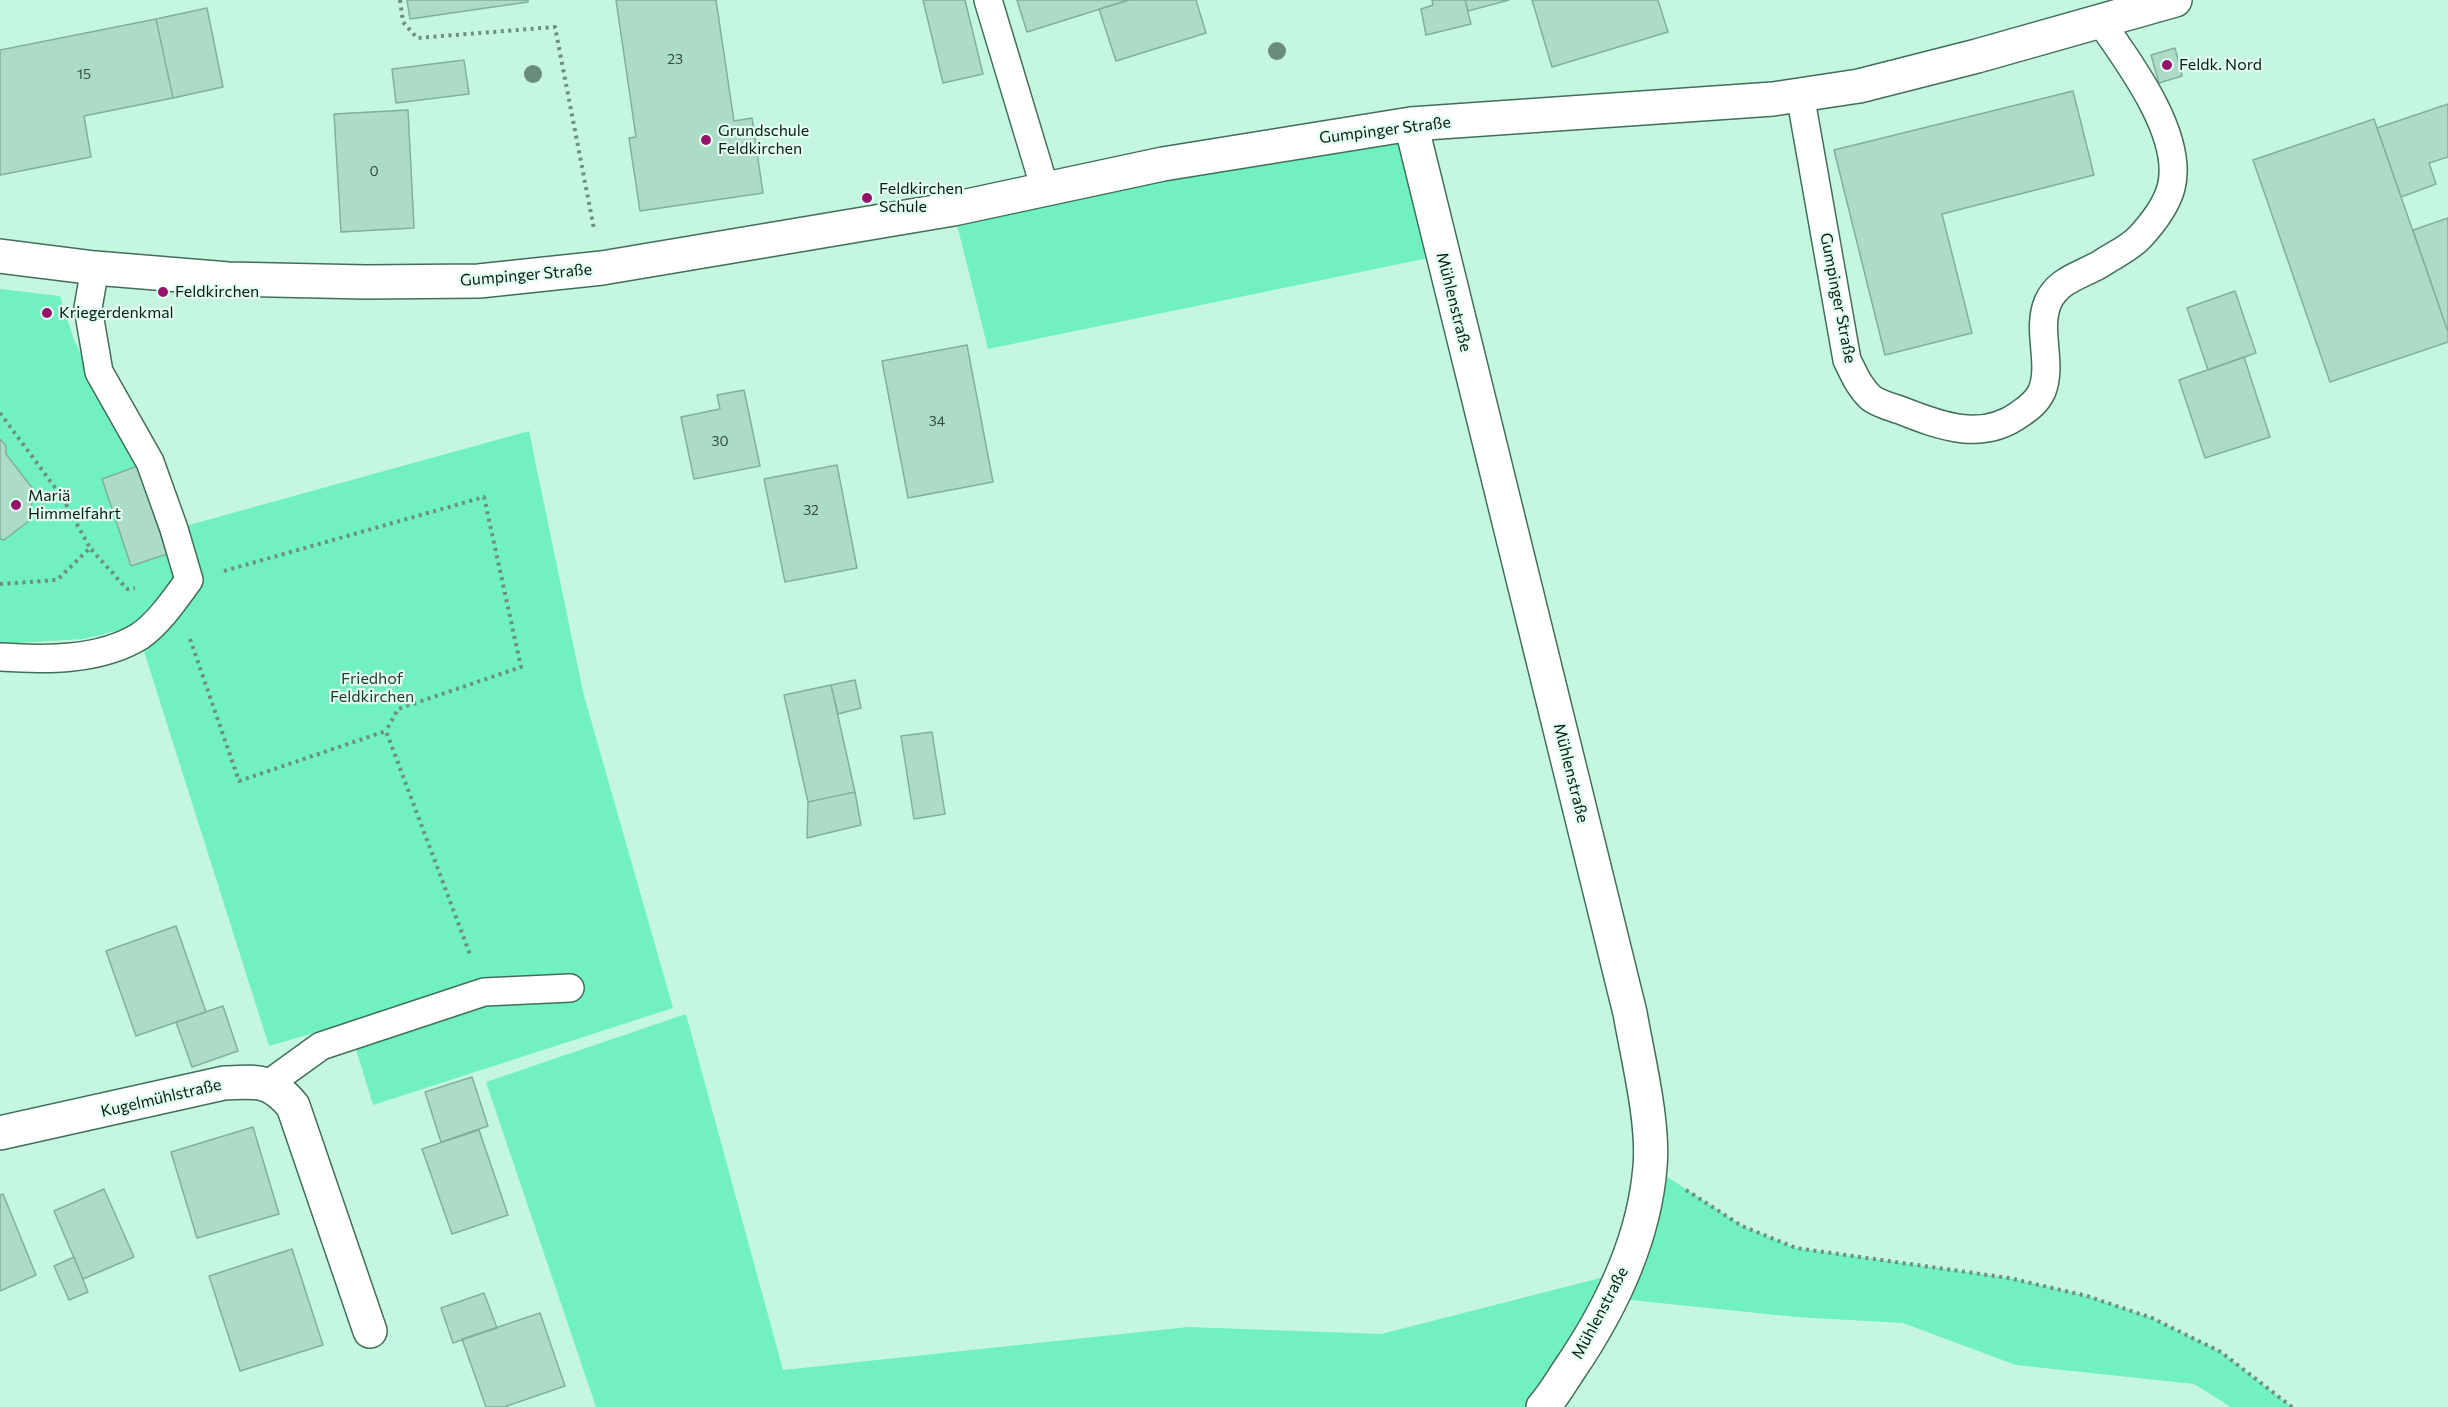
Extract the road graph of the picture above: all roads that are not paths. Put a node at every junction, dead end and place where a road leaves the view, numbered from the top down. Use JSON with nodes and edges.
{"nodes":[{"id":1,"x":988,"y":0,"type":"edge"},
{"id":2,"x":2175,"y":0,"type":"edge"},
{"id":3,"x":2100,"y":21,"type":"junction"},
{"id":4,"x":1800,"y":94,"type":"junction"},
{"id":5,"x":1411,"y":124,"type":"junction"},
{"id":6,"x":1045,"y":189,"type":"junction"},
{"id":7,"x":0,"y":256,"type":"edge"},
{"id":8,"x":95,"y":268,"type":"junction"},
{"id":9,"x":0,"y":657,"type":"edge"},
{"id":10,"x":570,"y":988,"type":"dead end"},
{"id":11,"x":267,"y":1085,"type":"junction"},
{"id":12,"x":0,"y":1134,"type":"edge"},
{"id":13,"x":370,"y":1331,"type":"dead end"},
{"id":14,"x":1542,"y":1407,"type":"edge"}],
"edges":[{"from":1,"to":6,"type":"lane"},
{"from":2,"to":3,"type":"street","name":"Gumpinger Straße"},
{"from":3,"to":4,"type":"street","name":"Gumpinger Straße"},
{"from":3,"to":4,"type":"lane","name":"Gumpinger Straße"},
{"from":4,"to":5,"type":"street","name":"Gumpinger Straße"},
{"from":5,"to":6,"type":"street","name":"Gumpinger Straße"},
{"from":5,"to":14,"type":"street","name":"Mühlenstraße"},
{"from":6,"to":8,"type":"street","name":"Gumpinger Straße"},
{"from":7,"to":8,"type":"street","name":"Gumpinger Straße"},
{"from":8,"to":9,"type":"lane"},
{"from":10,"to":11,"type":"lane"},
{"from":11,"to":12,"type":"street","name":"Kugelmühlstraße"},
{"from":11,"to":13,"type":"street"}]}
